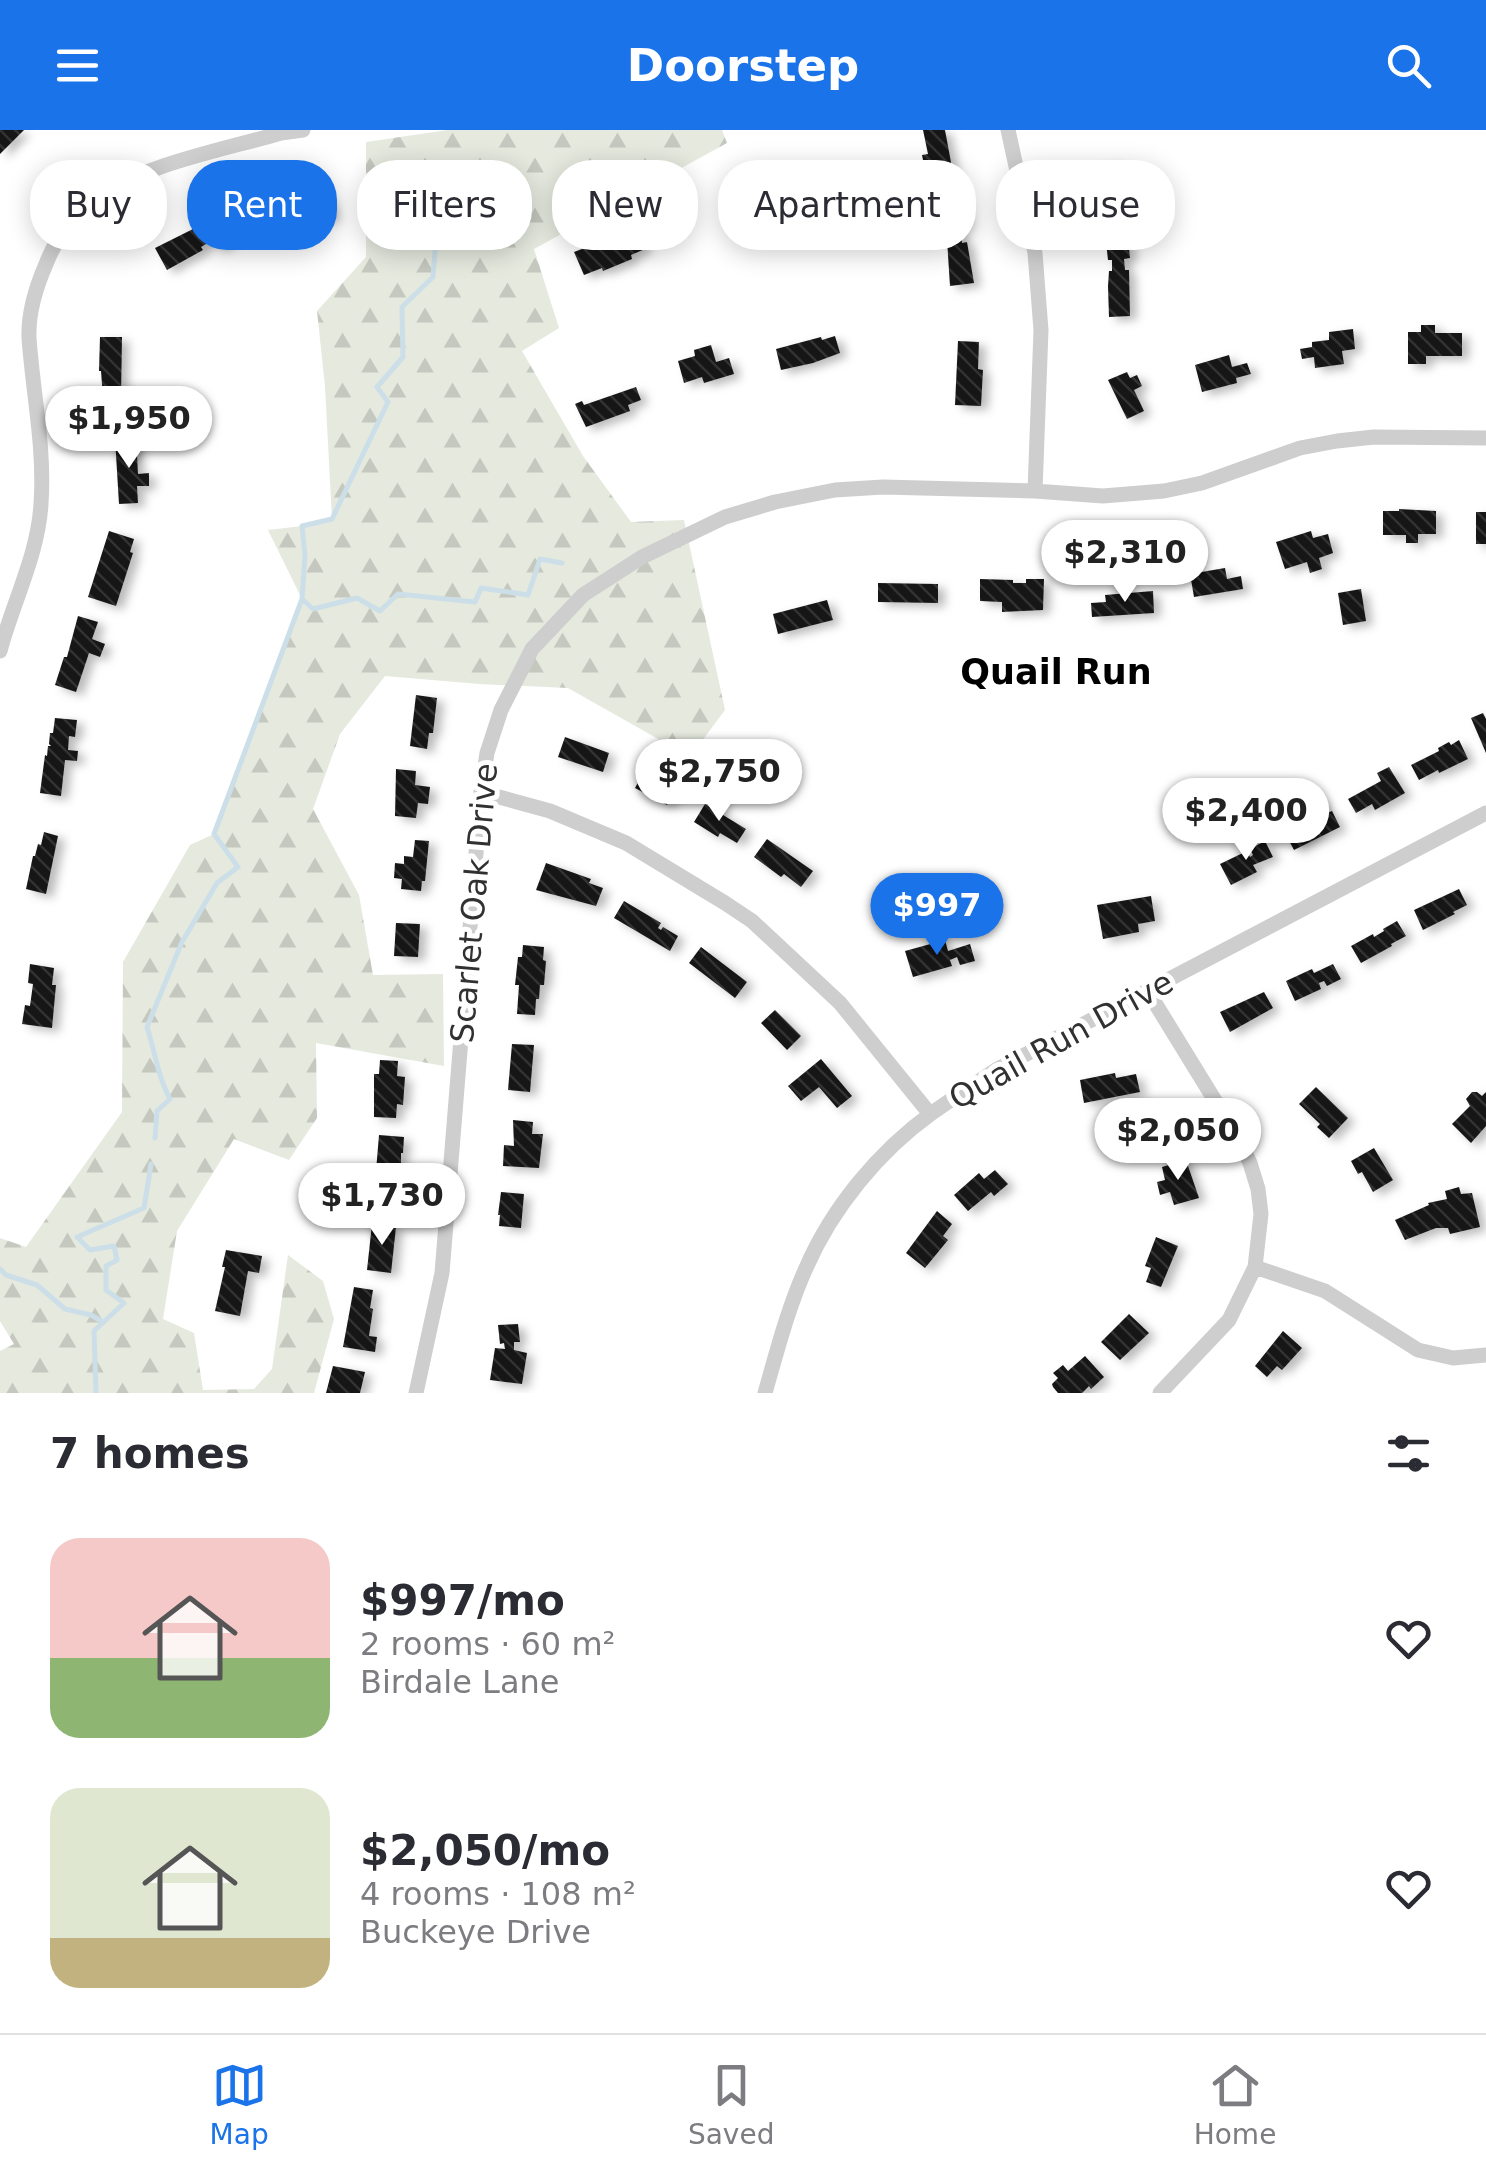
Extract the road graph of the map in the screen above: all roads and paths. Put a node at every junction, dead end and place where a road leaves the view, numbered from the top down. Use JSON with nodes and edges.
{"nodes":[{"id":1,"x":303,"y":130,"type":"edge"},
{"id":2,"x":1008,"y":130,"type":"edge"},
{"id":3,"x":1486,"y":438,"type":"edge"},
{"id":4,"x":1035,"y":491,"type":"junction"},
{"id":5,"x":0,"y":650,"type":"edge"},
{"id":6,"x":481,"y":792,"type":"junction"},
{"id":7,"x":1486,"y":814,"type":"edge"},
{"id":8,"x":1147,"y":990,"type":"junction"},
{"id":9,"x":930,"y":1114,"type":"junction"},
{"id":10,"x":1255,"y":1268,"type":"junction"},
{"id":11,"x":1486,"y":1355,"type":"edge"},
{"id":12,"x":416,"y":1393,"type":"edge"},
{"id":13,"x":765,"y":1393,"type":"edge"},
{"id":14,"x":1160,"y":1393,"type":"edge"}],
"edges":[{"from":1,"to":5,"type":"street"},
{"from":2,"to":4,"type":"street"},
{"from":3,"to":4,"type":"street","name":"Scarlet Oak Drive"},
{"from":4,"to":6,"type":"street","name":"Scarlet Oak Drive"},
{"from":6,"to":9,"type":"street"},
{"from":6,"to":12,"type":"street","name":"Scarlet Oak Drive"},
{"from":7,"to":8,"type":"street","name":"Quail Run Drive"},
{"from":8,"to":9,"type":"street","name":"Quail Run Drive"},
{"from":8,"to":10,"type":"street"},
{"from":9,"to":13,"type":"street","name":"Quail Run Drive"},
{"from":10,"to":11,"type":"street"},
{"from":10,"to":14,"type":"street"}]}
